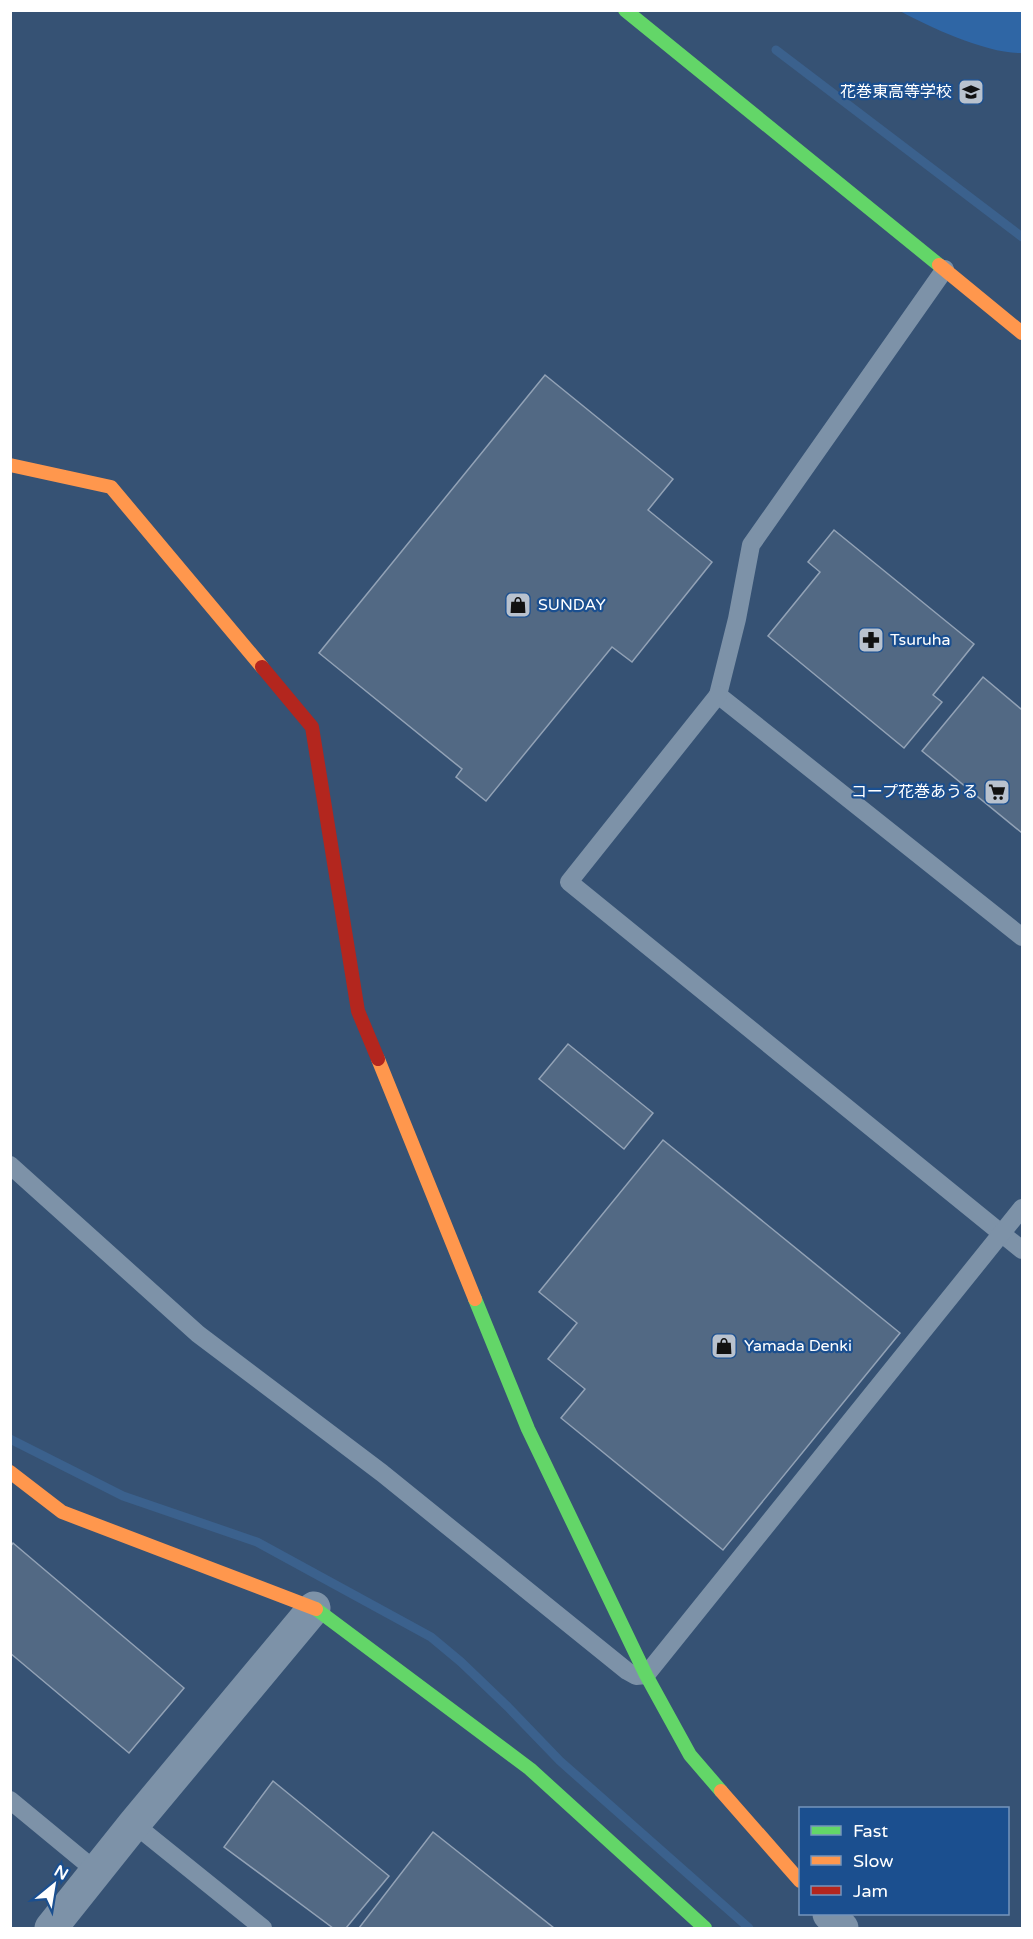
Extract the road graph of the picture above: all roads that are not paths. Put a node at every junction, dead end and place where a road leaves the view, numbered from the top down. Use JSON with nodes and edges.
{"nodes":[{"id":1,"x":625,"y":10,"type":"edge"},
{"id":2,"x":945,"y":270,"type":"junction"},
{"id":3,"x":1023,"y":333,"type":"edge"},
{"id":4,"x":10,"y":465,"type":"edge"},
{"id":5,"x":718,"y":695,"type":"junction"},
{"id":6,"x":1023,"y":937,"type":"edge"},
{"id":7,"x":10,"y":1165,"type":"edge"},
{"id":8,"x":1023,"y":1208,"type":"edge"},
{"id":9,"x":1002,"y":1233,"type":"junction"},
{"id":10,"x":1023,"y":1250,"type":"edge"},
{"id":11,"x":10,"y":1472,"type":"edge"},
{"id":12,"x":314,"y":1608,"type":"junction"},
{"id":13,"x":646,"y":1675,"type":"junction"},
{"id":14,"x":10,"y":1800,"type":"edge"},
{"id":15,"x":134,"y":1824,"type":"junction"},
{"id":16,"x":96,"y":1871,"type":"junction"},
{"id":17,"x":799,"y":1879,"type":"edge"},
{"id":18,"x":830,"y":1915,"type":"edge"},
{"id":19,"x":51,"y":1929,"type":"edge"},
{"id":20,"x":263,"y":1929,"type":"edge"},
{"id":21,"x":705,"y":1929,"type":"edge"},
{"id":22,"x":842,"y":1929,"type":"edge"}],
"edges":[{"from":1,"to":2,"type":"street"},
{"from":2,"to":3,"type":"street"},
{"from":2,"to":5,"type":"lane"},
{"from":4,"to":13,"type":"street"},
{"from":5,"to":6,"type":"lane"},
{"from":5,"to":9,"type":"lane"},
{"from":7,"to":13,"type":"lane"},
{"from":8,"to":9,"type":"lane"},
{"from":9,"to":10,"type":"lane"},
{"from":9,"to":13,"type":"lane"},
{"from":11,"to":12,"type":"street"},
{"from":12,"to":15,"type":"street"},
{"from":12,"to":21,"type":"street"},
{"from":13,"to":17,"type":"street"},
{"from":14,"to":16,"type":"lane"},
{"from":15,"to":16,"type":"street"},
{"from":15,"to":20,"type":"lane"},
{"from":16,"to":19,"type":"street"},
{"from":18,"to":22,"type":"street"}]}
